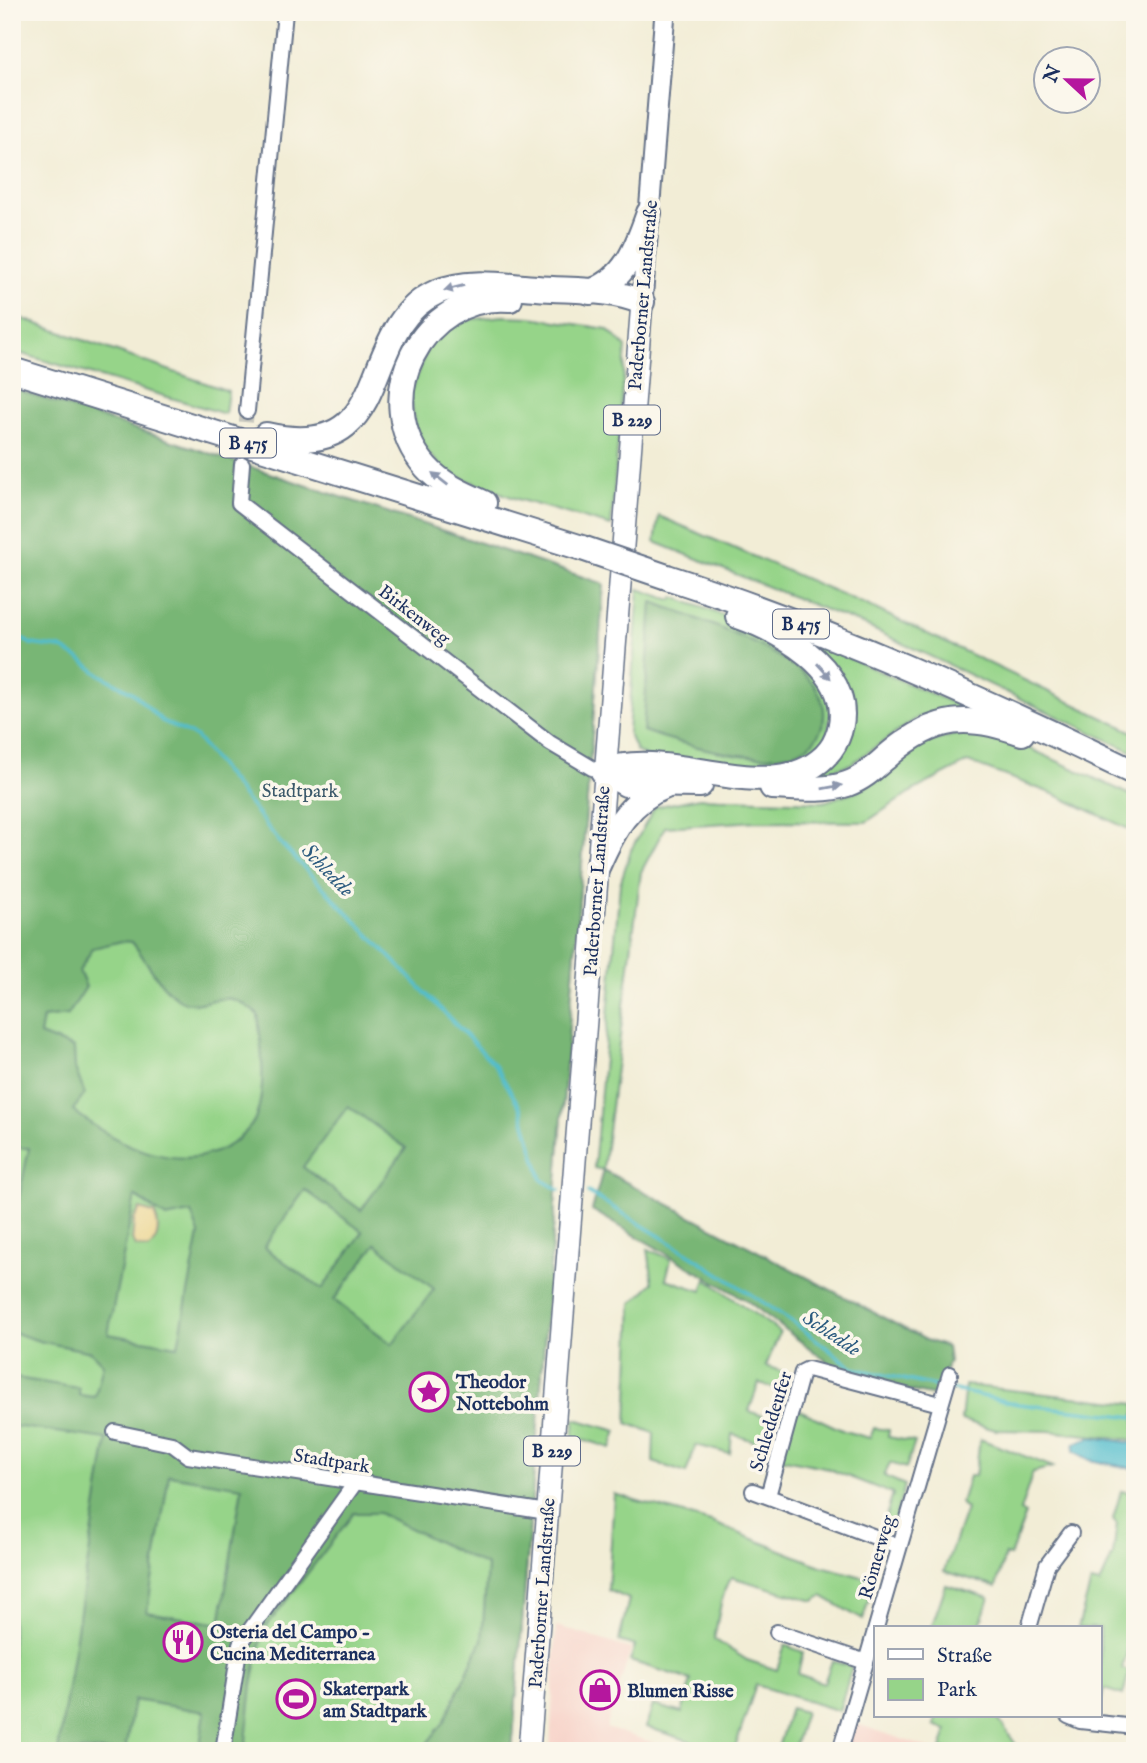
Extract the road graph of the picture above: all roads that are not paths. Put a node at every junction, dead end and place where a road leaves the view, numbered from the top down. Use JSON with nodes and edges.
{"nodes":[{"id":1,"x":285,"y":12,"type":"edge"},
{"id":2,"x":665,"y":12,"type":"edge"},
{"id":3,"x":649,"y":214,"type":"junction"},
{"id":4,"x":590,"y":292,"type":"junction"},
{"id":5,"x":642,"y":302,"type":"junction"},
{"id":6,"x":12,"y":370,"type":"edge"},
{"id":7,"x":247,"y":411,"type":"tunnel mouth"},
{"id":8,"x":167,"y":418,"type":"junction"},
{"id":9,"x":242,"y":464,"type":"tunnel mouth"},
{"id":10,"x":541,"y":535,"type":"junction"},
{"id":11,"x":677,"y":580,"type":"junction"},
{"id":12,"x":1060,"y":737,"type":"junction"},
{"id":13,"x":603,"y":771,"type":"junction"},
{"id":14,"x":1135,"y":773,"type":"edge"},
{"id":15,"x":666,"y":785,"type":"junction"},
{"id":16,"x":598,"y":865,"type":"junction"},
{"id":17,"x":950,"y":1374,"type":"dead end"},
{"id":18,"x":940,"y":1404,"type":"junction"},
{"id":19,"x":115,"y":1432,"type":"dead end"},
{"id":20,"x":355,"y":1483,"type":"junction"},
{"id":21,"x":753,"y":1491,"type":"dead end"},
{"id":22,"x":768,"y":1496,"type":"junction"},
{"id":23,"x":547,"y":1512,"type":"junction"},
{"id":24,"x":1071,"y":1533,"type":"dead end"},
{"id":25,"x":899,"y":1546,"type":"junction"},
{"id":26,"x":876,"y":1626,"type":"edge"},
{"id":27,"x":1030,"y":1626,"type":"edge"},
{"id":28,"x":777,"y":1632,"type":"dead end"},
{"id":29,"x":874,"y":1634,"type":"edge"},
{"id":30,"x":866,"y":1662,"type":"junction"},
{"id":31,"x":1073,"y":1718,"type":"edge"},
{"id":32,"x":1135,"y":1727,"type":"edge"},
{"id":33,"x":223,"y":1751,"type":"edge"},
{"id":34,"x":529,"y":1751,"type":"edge"},
{"id":35,"x":840,"y":1751,"type":"edge"}],
"edges":[{"from":1,"to":7,"type":"street"},
{"from":2,"to":3,"type":"main road","name":"Paderborner Landstraße"},
{"from":3,"to":4,"type":"highway"},
{"from":3,"to":5,"type":"main road","name":"Paderborner Landstraße"},
{"from":4,"to":5,"type":"highway"},
{"from":4,"to":8,"type":"highway","one_way":true},
{"from":10,"to":5,"type":"highway","one_way":true},
{"from":5,"to":13,"type":"main road","name":"Paderborner Landstraße","number":"B 229"},
{"from":6,"to":8,"type":"highway","number":"B 475"},
{"from":8,"to":10,"type":"highway","number":"B 475"},
{"from":9,"to":13,"type":"street","name":"Birkenweg"},
{"from":10,"to":11,"type":"highway","number":"B 475","bridge":true},
{"from":11,"to":12,"type":"highway","number":"B 475"},
{"from":11,"to":13,"type":"highway","one_way":true},
{"from":12,"to":14,"type":"highway","number":"B 475"},
{"from":15,"to":12,"type":"highway","one_way":true},
{"from":13,"to":15,"type":"highway"},
{"from":13,"to":16,"type":"main road","name":"Paderborner Landstraße","number":"B 229"},
{"from":15,"to":16,"type":"highway"},
{"from":16,"to":23,"type":"main road","name":"Paderborner Landstraße","number":"B 229"},
{"from":17,"to":18,"type":"street","name":"Römerweg"},
{"from":18,"to":22,"type":"street","name":"Schleddeufer"},
{"from":18,"to":25,"type":"street","name":"Römerweg"},
{"from":19,"to":20,"type":"street","name":"Stadtpark"},
{"from":20,"to":23,"type":"street","name":"Stadtpark"},
{"from":20,"to":33,"type":"street"},
{"from":21,"to":22,"type":"street"},
{"from":22,"to":25,"type":"street"},
{"from":23,"to":34,"type":"main road","name":"Paderborner Landstraße","number":"B 229"},
{"from":24,"to":27,"type":"street"},
{"from":25,"to":26,"type":"street","name":"Römerweg"},
{"from":28,"to":30,"type":"street"},
{"from":29,"to":30,"type":"street","name":"Römerweg"},
{"from":30,"to":35,"type":"street","name":"Römerweg"},
{"from":31,"to":32,"type":"street"}]}
